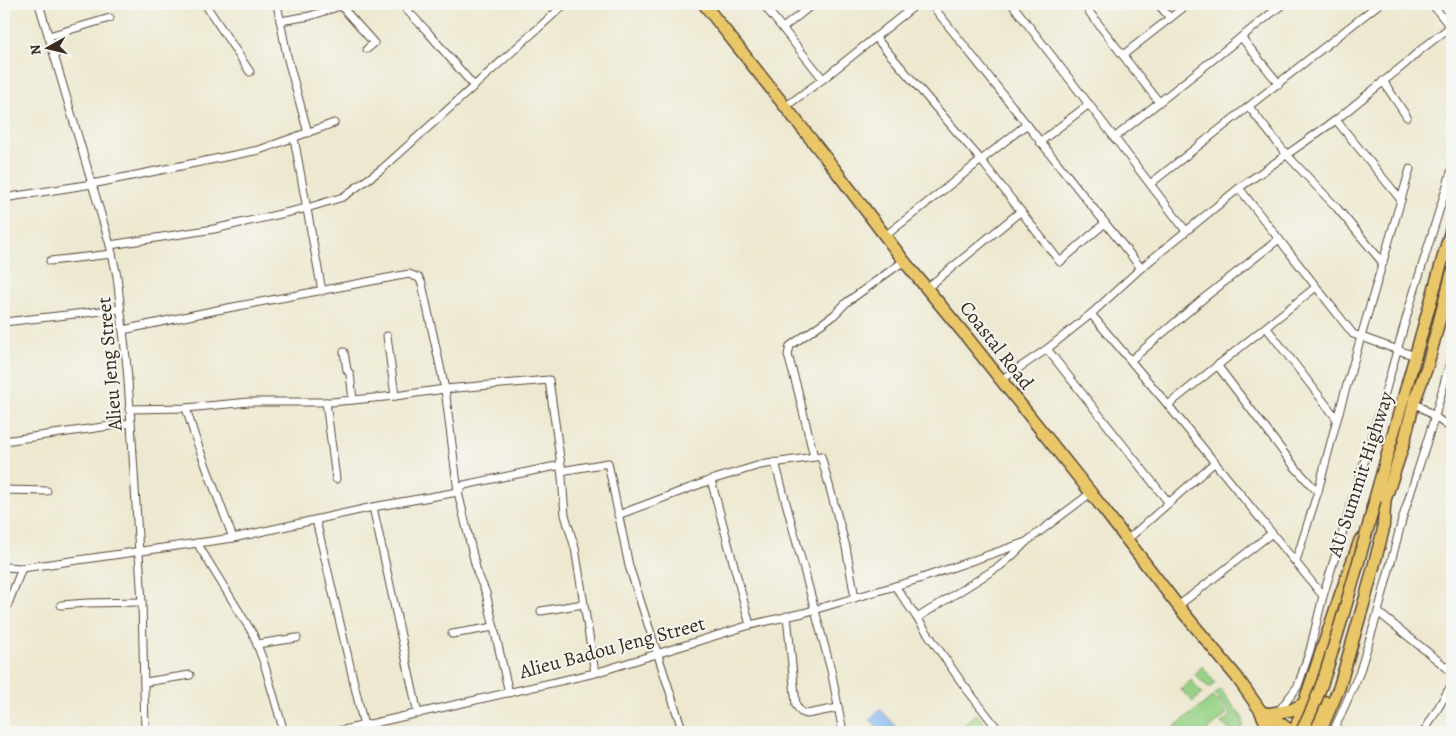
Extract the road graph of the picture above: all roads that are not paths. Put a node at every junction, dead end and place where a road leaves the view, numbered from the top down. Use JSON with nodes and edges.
{"nodes":[{"id":1,"x":39,"y":4,"type":"edge"},
{"id":2,"x":205,"y":4,"type":"edge"},
{"id":3,"x":276,"y":4,"type":"edge"},
{"id":4,"x":565,"y":4,"type":"edge"},
{"id":5,"x":704,"y":4,"type":"edge"},
{"id":6,"x":764,"y":4,"type":"edge"},
{"id":7,"x":813,"y":4,"type":"edge"},
{"id":8,"x":917,"y":4,"type":"edge"},
{"id":9,"x":931,"y":4,"type":"edge"},
{"id":10,"x":1083,"y":4,"type":"edge"},
{"id":11,"x":1158,"y":4,"type":"edge"},
{"id":12,"x":1188,"y":4,"type":"edge"},
{"id":13,"x":1282,"y":4,"type":"edge"},
{"id":14,"x":1379,"y":4,"type":"edge"},
{"id":15,"x":1432,"y":4,"type":"edge"},
{"id":16,"x":1442,"y":4,"type":"edge"},
{"id":17,"x":344,"y":5,"type":"edge"},
{"id":18,"x":405,"y":5,"type":"edge"},
{"id":19,"x":1014,"y":5,"type":"edge"},
{"id":20,"x":1438,"y":11,"type":"junction"},
{"id":21,"x":110,"y":18,"type":"dead end"},
{"id":22,"x":1170,"y":18,"type":"junction"},
{"id":23,"x":280,"y":21,"type":"junction"},
{"id":24,"x":783,"y":28,"type":"junction"},
{"id":25,"x":1451,"y":28,"type":"edge"},
{"id":26,"x":49,"y":36,"type":"junction"},
{"id":27,"x":875,"y":37,"type":"junction"},
{"id":28,"x":1241,"y":37,"type":"junction"},
{"id":29,"x":367,"y":49,"type":"dead end"},
{"id":30,"x":1123,"y":55,"type":"junction"},
{"id":31,"x":250,"y":72,"type":"dead end"},
{"id":32,"x":823,"y":78,"type":"junction"},
{"id":33,"x":1383,"y":81,"type":"junction"},
{"id":34,"x":1279,"y":84,"type":"junction"},
{"id":35,"x":474,"y":86,"type":"junction"},
{"id":36,"x":1159,"y":102,"type":"junction"},
{"id":37,"x":1089,"y":104,"type":"junction"},
{"id":38,"x":785,"y":107,"type":"junction"},
{"id":39,"x":1249,"y":107,"type":"junction"},
{"id":40,"x":1407,"y":117,"type":"dead end"},
{"id":41,"x":1336,"y":120,"type":"junction"},
{"id":42,"x":334,"y":123,"type":"dead end"},
{"id":43,"x":1027,"y":124,"type":"junction"},
{"id":44,"x":308,"y":133,"type":"junction"},
{"id":45,"x":294,"y":138,"type":"junction"},
{"id":46,"x":1114,"y":138,"type":"junction"},
{"id":47,"x":1040,"y":142,"type":"junction"},
{"id":48,"x":1287,"y":155,"type":"junction"},
{"id":49,"x":981,"y":160,"type":"junction"},
{"id":50,"x":1410,"y":169,"type":"dead end"},
{"id":51,"x":1452,"y":169,"type":"edge"},
{"id":52,"x":92,"y":184,"type":"junction"},
{"id":53,"x":1150,"y":184,"type":"junction"},
{"id":54,"x":1239,"y":188,"type":"junction"},
{"id":55,"x":4,"y":198,"type":"edge"},
{"id":56,"x":1401,"y":200,"type":"junction"},
{"id":57,"x":307,"y":208,"type":"junction"},
{"id":58,"x":1021,"y":211,"type":"junction"},
{"id":59,"x":1105,"y":223,"type":"junction"},
{"id":60,"x":1452,"y":226,"type":"edge"},
{"id":61,"x":1186,"y":231,"type":"junction"},
{"id":62,"x":885,"y":236,"type":"junction"},
{"id":63,"x":1279,"y":239,"type":"junction"},
{"id":64,"x":110,"y":245,"type":"junction"},
{"id":65,"x":112,"y":254,"type":"junction"},
{"id":66,"x":50,"y":261,"type":"dead end"},
{"id":67,"x":904,"y":261,"type":"junction"},
{"id":68,"x":1383,"y":263,"type":"junction"},
{"id":69,"x":1141,"y":268,"type":"junction"},
{"id":70,"x":1452,"y":274,"type":"edge"},
{"id":71,"x":1316,"y":287,"type":"junction"},
{"id":72,"x":926,"y":288,"type":"junction"},
{"id":73,"x":322,"y":290,"type":"junction"},
{"id":74,"x":120,"y":308,"type":"junction"},
{"id":75,"x":1090,"y":314,"type":"junction"},
{"id":76,"x":4,"y":322,"type":"edge"},
{"id":77,"x":1266,"y":326,"type":"junction"},
{"id":78,"x":123,"y":330,"type":"junction"},
{"id":79,"x":387,"y":336,"type":"dead end"},
{"id":80,"x":1360,"y":337,"type":"junction"},
{"id":81,"x":1047,"y":349,"type":"junction"},
{"id":82,"x":1396,"y":350,"type":"junction"},
{"id":83,"x":344,"y":352,"type":"dead end"},
{"id":84,"x":1452,"y":355,"type":"edge"},
{"id":85,"x":1415,"y":356,"type":"junction"},
{"id":86,"x":1131,"y":360,"type":"junction"},
{"id":87,"x":1218,"y":364,"type":"junction"},
{"id":88,"x":1001,"y":380,"type":"junction"},
{"id":89,"x":445,"y":389,"type":"junction"},
{"id":90,"x":395,"y":396,"type":"junction"},
{"id":91,"x":353,"y":400,"type":"junction"},
{"id":92,"x":326,"y":402,"type":"junction"},
{"id":93,"x":1414,"y":402,"type":"junction"},
{"id":94,"x":1168,"y":405,"type":"junction"},
{"id":95,"x":186,"y":408,"type":"junction"},
{"id":96,"x":129,"y":410,"type":"junction"},
{"id":97,"x":1435,"y":416,"type":"junction"},
{"id":98,"x":1337,"y":419,"type":"junction"},
{"id":99,"x":131,"y":423,"type":"junction"},
{"id":100,"x":1452,"y":429,"type":"edge"},
{"id":101,"x":4,"y":441,"type":"edge"},
{"id":102,"x":814,"y":457,"type":"junction"},
{"id":103,"x":775,"y":462,"type":"junction"},
{"id":104,"x":1215,"y":462,"type":"junction"},
{"id":105,"x":561,"y":468,"type":"junction"},
{"id":106,"x":336,"y":479,"type":"dead end"},
{"id":107,"x":711,"y":480,"type":"junction"},
{"id":108,"x":4,"y":490,"type":"edge"},
{"id":109,"x":47,"y":490,"type":"dead end"},
{"id":110,"x":1318,"y":491,"type":"junction"},
{"id":111,"x":458,"y":492,"type":"junction"},
{"id":112,"x":1091,"y":493,"type":"junction"},
{"id":113,"x":1380,"y":500,"type":"junction"},
{"id":114,"x":1169,"y":503,"type":"junction"},
{"id":115,"x":373,"y":507,"type":"junction"},
{"id":116,"x":618,"y":515,"type":"junction"},
{"id":117,"x":316,"y":520,"type":"junction"},
{"id":118,"x":1272,"y":533,"type":"junction"},
{"id":119,"x":233,"y":538,"type":"junction"},
{"id":120,"x":1127,"y":540,"type":"junction"},
{"id":121,"x":1026,"y":542,"type":"junction"},
{"id":122,"x":197,"y":543,"type":"junction"},
{"id":123,"x":139,"y":552,"type":"junction"},
{"id":124,"x":1296,"y":561,"type":"junction"},
{"id":125,"x":4,"y":567,"type":"edge"},
{"id":126,"x":22,"y":568,"type":"junction"},
{"id":127,"x":895,"y":586,"type":"junction"},
{"id":128,"x":1323,"y":596,"type":"junction"},
{"id":129,"x":855,"y":598,"type":"junction"},
{"id":130,"x":142,"y":602,"type":"junction"},
{"id":131,"x":583,"y":604,"type":"junction"},
{"id":132,"x":61,"y":606,"type":"dead end"},
{"id":133,"x":1178,"y":606,"type":"junction"},
{"id":134,"x":815,"y":609,"type":"junction"},
{"id":135,"x":541,"y":611,"type":"dead end"},
{"id":136,"x":1378,"y":612,"type":"junction"},
{"id":137,"x":4,"y":614,"type":"edge"},
{"id":138,"x":787,"y":616,"type":"junction"},
{"id":139,"x":917,"y":618,"type":"junction"},
{"id":140,"x":750,"y":625,"type":"junction"},
{"id":141,"x":494,"y":627,"type":"junction"},
{"id":142,"x":452,"y":634,"type":"dead end"},
{"id":143,"x":297,"y":638,"type":"dead end"},
{"id":144,"x":257,"y":644,"type":"junction"},
{"id":145,"x":658,"y":654,"type":"junction"},
{"id":146,"x":1452,"y":672,"type":"edge"},
{"id":147,"x":595,"y":673,"type":"junction"},
{"id":148,"x":190,"y":675,"type":"dead end"},
{"id":149,"x":145,"y":682,"type":"junction"},
{"id":150,"x":1452,"y":684,"type":"edge"},
{"id":151,"x":509,"y":692,"type":"junction"},
{"id":152,"x":1305,"y":703,"type":"junction"},
{"id":153,"x":838,"y":708,"type":"junction"},
{"id":154,"x":1268,"y":712,"type":"junction"},
{"id":155,"x":418,"y":714,"type":"junction"},
{"id":156,"x":364,"y":726,"type":"junction"},
{"id":157,"x":145,"y":732,"type":"edge"},
{"id":158,"x":284,"y":732,"type":"edge"},
{"id":159,"x":335,"y":732,"type":"edge"},
{"id":160,"x":683,"y":732,"type":"edge"},
{"id":161,"x":843,"y":732,"type":"edge"},
{"id":162,"x":1000,"y":732,"type":"edge"},
{"id":163,"x":1270,"y":732,"type":"edge"},
{"id":164,"x":1296,"y":732,"type":"edge"},
{"id":165,"x":1311,"y":732,"type":"edge"},
{"id":166,"x":1320,"y":732,"type":"edge"},
{"id":167,"x":1333,"y":732,"type":"edge"},
{"id":168,"x":1424,"y":732,"type":"edge"}],
"edges":[{"from":1,"to":26,"type":"street","name":"Alieu Jeng Street"},
{"from":2,"to":31,"type":"street"},
{"from":3,"to":23,"type":"street"},
{"from":4,"to":35,"type":"street"},
{"from":5,"to":38,"type":"main road","name":"Coastal Road"},
{"from":6,"to":24,"type":"street"},
{"from":7,"to":24,"type":"street"},
{"from":8,"to":27,"type":"street"},
{"from":9,"to":43,"type":"street"},
{"from":10,"to":30,"type":"street"},
{"from":11,"to":22,"type":"street"},
{"from":12,"to":22,"type":"street"},
{"from":13,"to":28,"type":"street"},
{"from":14,"to":34,"type":"street"},
{"from":15,"to":20,"type":"street"},
{"from":16,"to":20,"type":"street"},
{"from":17,"to":23,"type":"street"},
{"from":17,"to":29,"type":"street"},
{"from":18,"to":35,"type":"street"},
{"from":19,"to":37,"type":"street"},
{"from":20,"to":25,"type":"street"},
{"from":21,"to":26,"type":"street"},
{"from":22,"to":30,"type":"street"},
{"from":23,"to":44,"type":"street"},
{"from":24,"to":32,"type":"street"},
{"from":25,"to":33,"type":"street"},
{"from":26,"to":52,"type":"street","name":"Alieu Jeng Street"},
{"from":27,"to":32,"type":"street"},
{"from":27,"to":49,"type":"street"},
{"from":28,"to":34,"type":"street"},
{"from":28,"to":36,"type":"street"},
{"from":30,"to":36,"type":"street"},
{"from":32,"to":38,"type":"street"},
{"from":33,"to":40,"type":"street"},
{"from":33,"to":41,"type":"street"},
{"from":34,"to":39,"type":"street"},
{"from":35,"to":57,"type":"street"},
{"from":36,"to":46,"type":"street"},
{"from":37,"to":46,"type":"street"},
{"from":37,"to":47,"type":"street"},
{"from":38,"to":62,"type":"main road","name":"Coastal Road"},
{"from":39,"to":48,"type":"street"},
{"from":39,"to":53,"type":"street"},
{"from":41,"to":48,"type":"street"},
{"from":41,"to":56,"type":"street"},
{"from":42,"to":44,"type":"street"},
{"from":43,"to":47,"type":"street"},
{"from":43,"to":49,"type":"street"},
{"from":44,"to":45,"type":"street"},
{"from":45,"to":52,"type":"street"},
{"from":45,"to":57,"type":"street"},
{"from":46,"to":53,"type":"street"},
{"from":47,"to":59,"type":"street"},
{"from":48,"to":54,"type":"street"},
{"from":48,"to":68,"type":"street"},
{"from":49,"to":58,"type":"street"},
{"from":49,"to":62,"type":"street"},
{"from":50,"to":56,"type":"street"},
{"from":51,"to":82,"type":"street"},
{"from":52,"to":55,"type":"street"},
{"from":52,"to":64,"type":"street","name":"Alieu Jeng Street"},
{"from":53,"to":61,"type":"street"},
{"from":54,"to":61,"type":"street"},
{"from":54,"to":63,"type":"street"},
{"from":56,"to":68,"type":"street"},
{"from":57,"to":64,"type":"street"},
{"from":57,"to":73,"type":"street"},
{"from":58,"to":59,"type":"street"},
{"from":58,"to":72,"type":"street"},
{"from":59,"to":69,"type":"street"},
{"from":60,"to":85,"type":"main road","name":"AU Summit Highway"},
{"from":61,"to":69,"type":"street"},
{"from":62,"to":67,"type":"main road","name":"Coastal Road"},
{"from":63,"to":71,"type":"street"},
{"from":63,"to":86,"type":"street"},
{"from":64,"to":65,"type":"street","name":"Alieu Jeng Street"},
{"from":65,"to":66,"type":"street"},
{"from":65,"to":74,"type":"street","name":"Alieu Jeng Street"},
{"from":67,"to":72,"type":"main road","name":"Coastal Road"},
{"from":67,"to":102,"type":"street"},
{"from":68,"to":80,"type":"street"},
{"from":69,"to":75,"type":"street"},
{"from":70,"to":93,"type":"main road","name":"AU Summit Highway"},
{"from":71,"to":77,"type":"street"},
{"from":71,"to":80,"type":"street"},
{"from":72,"to":88,"type":"main road","name":"Coastal Road"},
{"from":73,"to":78,"type":"street"},
{"from":73,"to":89,"type":"street"},
{"from":74,"to":76,"type":"street"},
{"from":74,"to":78,"type":"street","name":"Alieu Jeng Street"},
{"from":75,"to":81,"type":"street"},
{"from":75,"to":86,"type":"street"},
{"from":77,"to":87,"type":"street"},
{"from":77,"to":98,"type":"street"},
{"from":78,"to":96,"type":"street","name":"Alieu Jeng Street"},
{"from":79,"to":90,"type":"street"},
{"from":80,"to":82,"type":"street"},
{"from":80,"to":98,"type":"street"},
{"from":81,"to":88,"type":"street"},
{"from":81,"to":114,"type":"street"},
{"from":82,"to":85,"type":"street"},
{"from":82,"to":128,"type":"street"},
{"from":83,"to":91,"type":"street"},
{"from":84,"to":97,"type":"street"},
{"from":85,"to":113,"type":"main road","name":"AU Summit Highway"},
{"from":86,"to":94,"type":"street"},
{"from":87,"to":94,"type":"street"},
{"from":87,"to":110,"type":"street"},
{"from":88,"to":112,"type":"main road","name":"Coastal Road"},
{"from":89,"to":90,"type":"street"},
{"from":89,"to":105,"type":"street"},
{"from":89,"to":111,"type":"street"},
{"from":90,"to":91,"type":"street"},
{"from":91,"to":92,"type":"street"},
{"from":92,"to":95,"type":"street"},
{"from":92,"to":106,"type":"street"},
{"from":93,"to":97,"type":"street"},
{"from":93,"to":113,"type":"main road","name":"AU Summit Highway"},
{"from":94,"to":104,"type":"street"},
{"from":95,"to":96,"type":"street"},
{"from":95,"to":119,"type":"street"},
{"from":96,"to":99,"type":"street","name":"Alieu Jeng Street"},
{"from":97,"to":100,"type":"street"},
{"from":97,"to":136,"type":"street"},
{"from":98,"to":110,"type":"street"},
{"from":99,"to":101,"type":"street"},
{"from":99,"to":123,"type":"street","name":"Alieu Jeng Street"},
{"from":102,"to":103,"type":"street"},
{"from":102,"to":129,"type":"street"},
{"from":103,"to":107,"type":"street"},
{"from":103,"to":134,"type":"street"},
{"from":104,"to":114,"type":"street"},
{"from":104,"to":118,"type":"street"},
{"from":105,"to":111,"type":"street"},
{"from":105,"to":116,"type":"street"},
{"from":105,"to":131,"type":"street"},
{"from":107,"to":116,"type":"street"},
{"from":107,"to":140,"type":"street"},
{"from":108,"to":109,"type":"street"},
{"from":110,"to":124,"type":"street"},
{"from":111,"to":115,"type":"street"},
{"from":111,"to":141,"type":"street"},
{"from":112,"to":120,"type":"main road","name":"Coastal Road"},
{"from":112,"to":121,"type":"street"},
{"from":113,"to":152,"type":"main road","name":"AU Summit Highway"},
{"from":113,"to":164,"type":"main road","bridge":true},
{"from":113,"to":165,"type":"main road"},
{"from":113,"to":166,"type":"main road","name":"AU Summit Highway"},
{"from":114,"to":120,"type":"street"},
{"from":115,"to":117,"type":"street"},
{"from":115,"to":155,"type":"street"},
{"from":116,"to":145,"type":"street"},
{"from":117,"to":119,"type":"street"},
{"from":117,"to":156,"type":"street"},
{"from":118,"to":124,"type":"street"},
{"from":118,"to":133,"type":"street"},
{"from":119,"to":122,"type":"street"},
{"from":120,"to":133,"type":"main road","name":"Coastal Road"},
{"from":121,"to":127,"type":"street","name":"Alieu Badou Jeng Street"},
{"from":121,"to":139,"type":"street"},
{"from":122,"to":123,"type":"street"},
{"from":122,"to":144,"type":"street"},
{"from":123,"to":126,"type":"street"},
{"from":123,"to":130,"type":"street","name":"Alieu Jeng Street"},
{"from":124,"to":128,"type":"street"},
{"from":125,"to":126,"type":"street"},
{"from":126,"to":137,"type":"street"},
{"from":127,"to":129,"type":"street","name":"Alieu Badou Jeng Street"},
{"from":127,"to":139,"type":"street"},
{"from":128,"to":154,"type":"street"},
{"from":129,"to":134,"type":"street","name":"Alieu Badou Jeng Street"},
{"from":130,"to":132,"type":"street"},
{"from":130,"to":149,"type":"street","name":"Alieu Jeng Street"},
{"from":131,"to":135,"type":"street"},
{"from":131,"to":147,"type":"street"},
{"from":133,"to":154,"type":"main road","name":"Coastal Road"},
{"from":134,"to":138,"type":"street","name":"Alieu Badou Jeng Street"},
{"from":134,"to":153,"type":"street"},
{"from":136,"to":146,"type":"street"},
{"from":136,"to":167,"type":"street"},
{"from":138,"to":140,"type":"street","name":"Alieu Badou Jeng Street"},
{"from":138,"to":153,"type":"street"},
{"from":139,"to":162,"type":"street"},
{"from":140,"to":145,"type":"street","name":"Alieu Badou Jeng Street"},
{"from":141,"to":142,"type":"street"},
{"from":141,"to":151,"type":"street"},
{"from":143,"to":144,"type":"street"},
{"from":144,"to":158,"type":"street"},
{"from":145,"to":147,"type":"street","name":"Alieu Badou Jeng Street"},
{"from":145,"to":160,"type":"street"},
{"from":147,"to":151,"type":"street","name":"Alieu Badou Jeng Street"},
{"from":148,"to":149,"type":"street"},
{"from":149,"to":157,"type":"street","name":"Alieu Jeng Street"},
{"from":150,"to":168,"type":"street"},
{"from":151,"to":155,"type":"street","name":"Alieu Badou Jeng Street"},
{"from":152,"to":154,"type":"main road"},
{"from":152,"to":164,"type":"main road","name":"AU Summit Highway"},
{"from":153,"to":161,"type":"street"},
{"from":154,"to":163,"type":"main road","name":"Coastal Road"},
{"from":154,"to":164,"type":"main road","name":"Coastal Road"},
{"from":155,"to":156,"type":"street","name":"Alieu Badou Jeng Street"},
{"from":156,"to":159,"type":"street","name":"Alieu Badou Jeng Street"}]}
